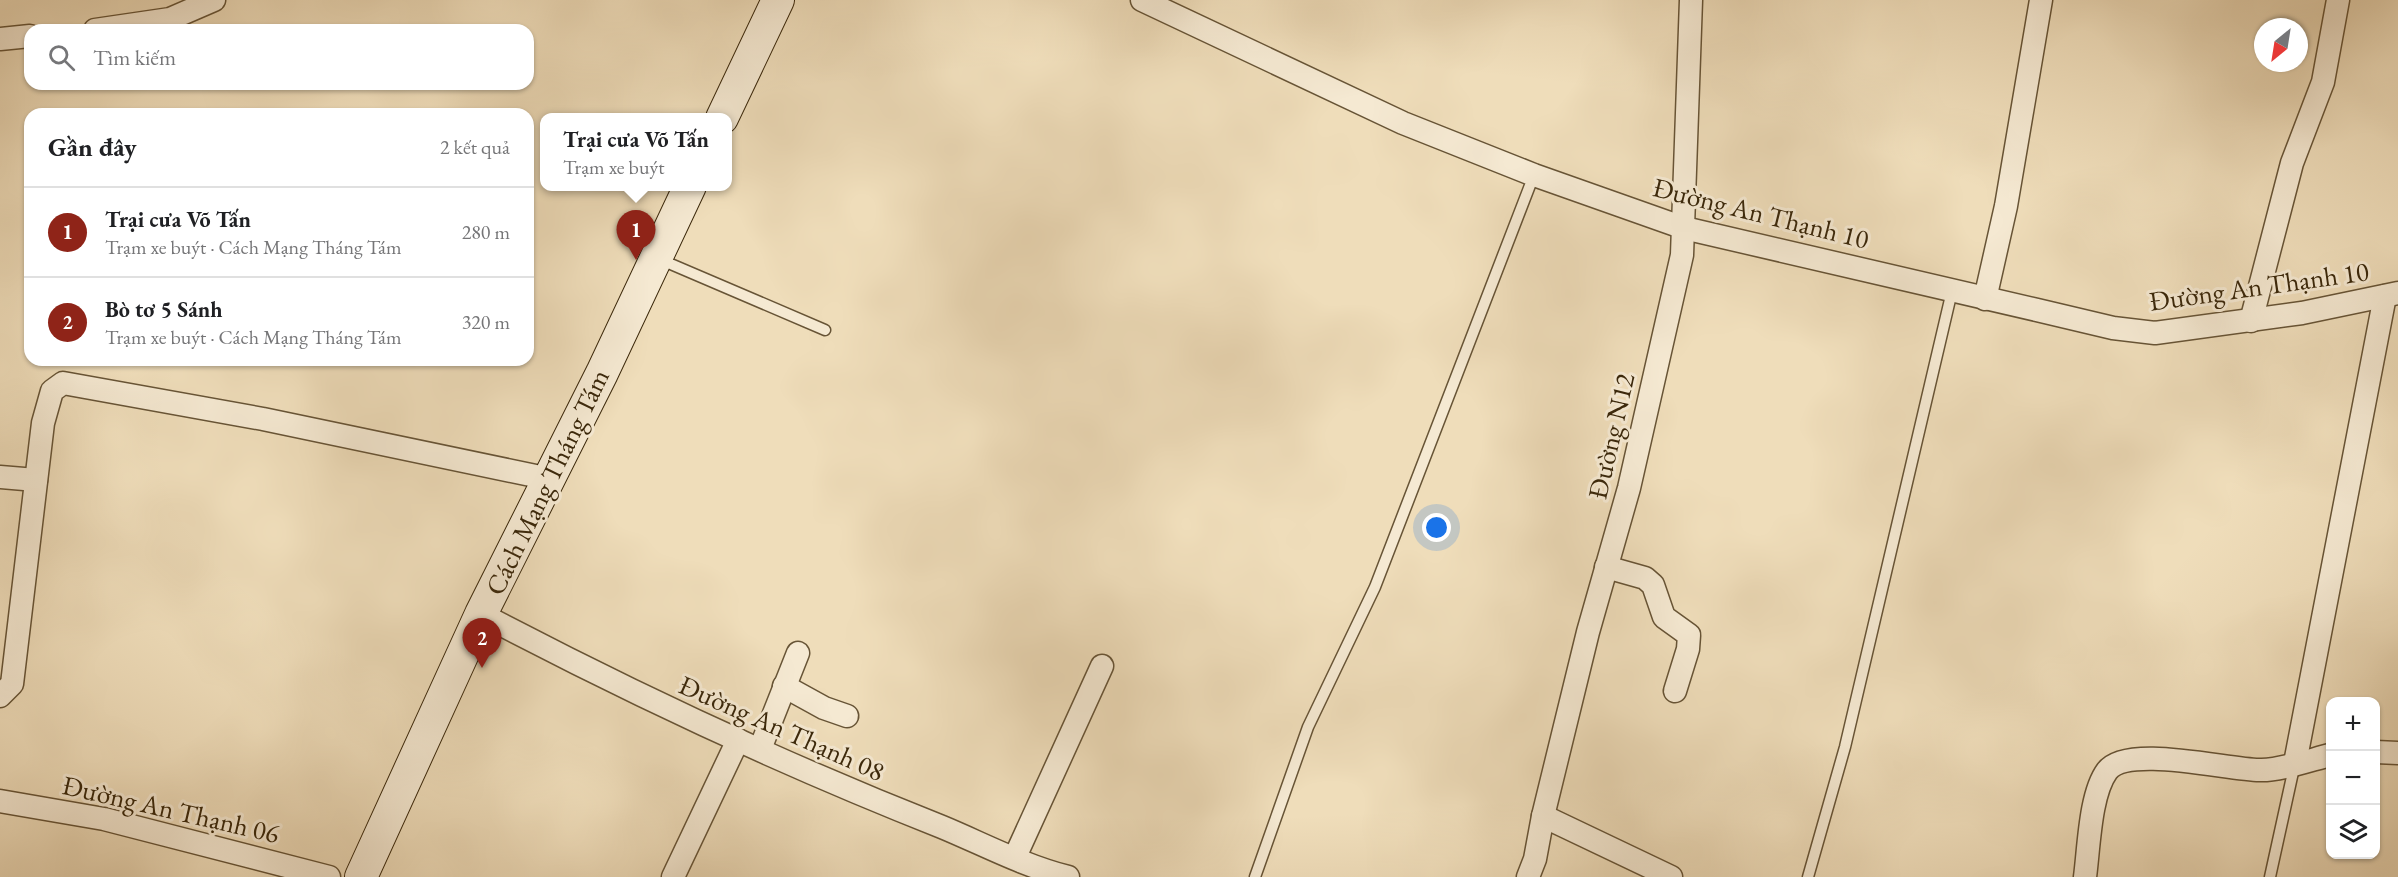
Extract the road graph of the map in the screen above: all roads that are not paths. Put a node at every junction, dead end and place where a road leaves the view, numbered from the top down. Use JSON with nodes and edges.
{"nodes":[{"id":1,"x":214,"y":0,"type":"edge"},
{"id":2,"x":778,"y":0,"type":"edge"},
{"id":3,"x":1142,"y":0,"type":"edge"},
{"id":4,"x":1691,"y":0,"type":"edge"},
{"id":5,"x":2041,"y":0,"type":"edge"},
{"id":6,"x":2338,"y":0,"type":"edge"},
{"id":7,"x":136,"y":24,"type":"edge"},
{"id":8,"x":24,"y":37,"type":"edge"},
{"id":9,"x":0,"y":39,"type":"edge"},
{"id":10,"x":724,"y":113,"type":"edge"},
{"id":11,"x":1533,"y":175,"type":"junction"},
{"id":12,"x":688,"y":191,"type":"edge"},
{"id":13,"x":1684,"y":228,"type":"junction"},
{"id":14,"x":656,"y":258,"type":"junction"},
{"id":15,"x":1952,"y":291,"type":"junction"},
{"id":16,"x":2392,"y":295,"type":"edge"},
{"id":17,"x":1985,"y":299,"type":"junction"},
{"id":18,"x":2251,"y":321,"type":"junction"},
{"id":19,"x":825,"y":330,"type":"dead end"},
{"id":20,"x":0,"y":477,"type":"edge"},
{"id":21,"x":549,"y":479,"type":"junction"},
{"id":22,"x":36,"y":480,"type":"junction"},
{"id":23,"x":1606,"y":567,"type":"junction"},
{"id":24,"x":481,"y":614,"type":"junction"},
{"id":25,"x":798,"y":653,"type":"dead end"},
{"id":26,"x":1102,"y":666,"type":"dead end"},
{"id":27,"x":784,"y":686,"type":"junction"},
{"id":28,"x":1676,"y":691,"type":"dead end"},
{"id":29,"x":0,"y":696,"type":"edge"},
{"id":30,"x":847,"y":716,"type":"dead end"},
{"id":31,"x":738,"y":740,"type":"junction"},
{"id":32,"x":760,"y":749,"type":"junction"},
{"id":33,"x":2380,"y":752,"type":"edge"},
{"id":34,"x":2398,"y":753,"type":"edge"},
{"id":35,"x":2326,"y":756,"type":"edge"},
{"id":36,"x":2295,"y":763,"type":"junction"},
{"id":37,"x":0,"y":801,"type":"edge"},
{"id":38,"x":1543,"y":816,"type":"junction"},
{"id":39,"x":1015,"y":857,"type":"junction"},
{"id":40,"x":1044,"y":874,"type":"edge"},
{"id":41,"x":328,"y":877,"type":"edge"},
{"id":42,"x":362,"y":877,"type":"edge"},
{"id":43,"x":673,"y":877,"type":"edge"},
{"id":44,"x":1068,"y":877,"type":"edge"},
{"id":45,"x":1255,"y":877,"type":"edge"},
{"id":46,"x":1528,"y":877,"type":"edge"},
{"id":47,"x":1671,"y":877,"type":"edge"},
{"id":48,"x":1808,"y":877,"type":"edge"},
{"id":49,"x":2085,"y":877,"type":"edge"},
{"id":50,"x":2270,"y":877,"type":"edge"}],
"edges":[{"from":1,"to":7,"type":"street"},
{"from":2,"to":10,"type":"main road"},
{"from":3,"to":11,"type":"street","name":"Đường An Thạnh 10"},
{"from":4,"to":13,"type":"street","name":"Đường N12"},
{"from":5,"to":17,"type":"street"},
{"from":6,"to":18,"type":"street"},
{"from":8,"to":9,"type":"street"},
{"from":11,"to":13,"type":"street","name":"Đường An Thạnh 10"},
{"from":11,"to":45,"type":"lane"},
{"from":12,"to":14,"type":"main road","name":"Cách Mạng Tháng Tám"},
{"from":13,"to":15,"type":"street","name":"Đường An Thạnh 10"},
{"from":13,"to":23,"type":"street","name":"Đường N12"},
{"from":14,"to":19,"type":"lane"},
{"from":14,"to":21,"type":"main road","name":"Cách Mạng Tháng Tám"},
{"from":15,"to":17,"type":"street","name":"Đường An Thạnh 10"},
{"from":15,"to":48,"type":"lane"},
{"from":16,"to":18,"type":"street","name":"Đường An Thạnh 10"},
{"from":16,"to":36,"type":"street"},
{"from":17,"to":18,"type":"street","name":"Đường An Thạnh 10"},
{"from":20,"to":22,"type":"street"},
{"from":21,"to":22,"type":"street"},
{"from":21,"to":24,"type":"main road","name":"Cách Mạng Tháng Tám"},
{"from":22,"to":29,"type":"street"},
{"from":23,"to":28,"type":"street"},
{"from":23,"to":38,"type":"street","name":"Đường N12"},
{"from":24,"to":31,"type":"street","name":"Đường An Thạnh 08"},
{"from":24,"to":42,"type":"main road","name":"Cách Mạng Tháng Tám"},
{"from":25,"to":27,"type":"street"},
{"from":26,"to":39,"type":"street"},
{"from":27,"to":30,"type":"street"},
{"from":27,"to":32,"type":"street"},
{"from":31,"to":32,"type":"street","name":"Đường An Thạnh 08"},
{"from":31,"to":43,"type":"street"},
{"from":32,"to":39,"type":"street","name":"Đường An Thạnh 08"},
{"from":33,"to":34,"type":"street"},
{"from":35,"to":36,"type":"street"},
{"from":36,"to":49,"type":"street"},
{"from":36,"to":50,"type":"lane"},
{"from":37,"to":41,"type":"street","name":"Đường An Thạnh 06"},
{"from":38,"to":46,"type":"street","name":"Đường N12"},
{"from":38,"to":47,"type":"street"},
{"from":39,"to":40,"type":"street","name":"Đường An Thạnh 08"},
{"from":40,"to":44,"type":"street","name":"Đường An Thạnh 08"}]}
